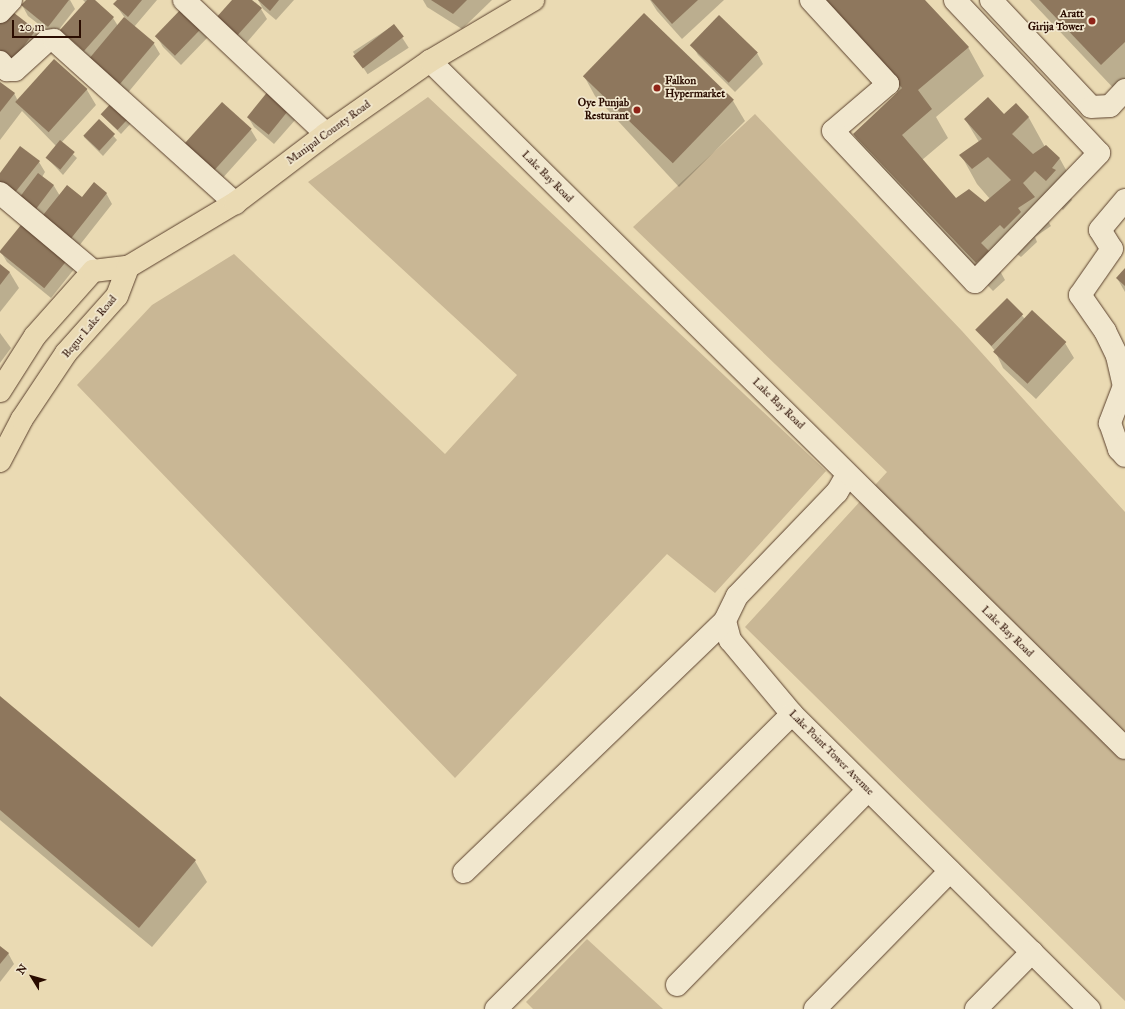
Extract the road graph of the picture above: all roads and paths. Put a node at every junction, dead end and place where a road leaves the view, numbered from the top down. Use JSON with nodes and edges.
{"nodes":[{"id":1,"x":11,"y":0,"type":"edge"},
{"id":2,"x":184,"y":0,"type":"edge"},
{"id":3,"x":533,"y":0,"type":"edge"},
{"id":4,"x":811,"y":0,"type":"edge"},
{"id":5,"x":955,"y":0,"type":"edge"},
{"id":6,"x":991,"y":0,"type":"edge"},
{"id":7,"x":0,"y":12,"type":"edge"},
{"id":8,"x":430,"y":61,"type":"junction"},
{"id":9,"x":0,"y":62,"type":"edge"},
{"id":10,"x":1125,"y":90,"type":"edge"},
{"id":11,"x":326,"y":134,"type":"junction"},
{"id":12,"x":0,"y":193,"type":"edge"},
{"id":13,"x":1125,"y":200,"type":"edge"},
{"id":14,"x":234,"y":203,"type":"junction"},
{"id":15,"x":128,"y":268,"type":"junction"},
{"id":16,"x":93,"y":271,"type":"junction"},
{"id":17,"x":0,"y":390,"type":"edge"},
{"id":18,"x":1125,"y":456,"type":"edge"},
{"id":19,"x":0,"y":461,"type":"edge"},
{"id":20,"x":847,"y":475,"type":"junction"},
{"id":21,"x":724,"y":621,"type":"junction"},
{"id":22,"x":792,"y":714,"type":"junction"},
{"id":23,"x":1125,"y":748,"type":"edge"},
{"id":24,"x":868,"y":790,"type":"junction"},
{"id":25,"x":950,"y":871,"type":"junction"},
{"id":26,"x":464,"y":872,"type":"dead end"},
{"id":27,"x":1032,"y":952,"type":"junction"},
{"id":28,"x":677,"y":985,"type":"dead end"},
{"id":29,"x":496,"y":1009,"type":"edge"},
{"id":30,"x":815,"y":1009,"type":"edge"},
{"id":31,"x":976,"y":1009,"type":"edge"},
{"id":32,"x":1089,"y":1009,"type":"edge"}],
"edges":[{"from":1,"to":7,"type":"street"},
{"from":2,"to":11,"type":"street"},
{"from":3,"to":8,"type":"main road","name":"Manipal County Road"},
{"from":4,"to":5,"type":"street"},
{"from":6,"to":10,"type":"street"},
{"from":8,"to":11,"type":"main road","name":"Manipal County Road"},
{"from":8,"to":20,"type":"street","name":"Lake Bay Road"},
{"from":9,"to":14,"type":"street"},
{"from":11,"to":14,"type":"main road","name":"Manipal County Road"},
{"from":12,"to":16,"type":"street"},
{"from":13,"to":18,"type":"street"},
{"from":14,"to":15,"type":"main road","name":"Manipal County Road"},
{"from":15,"to":16,"type":"main road"},
{"from":15,"to":19,"type":"main road","name":"Begur Lake Road"},
{"from":16,"to":17,"type":"main road"},
{"from":20,"to":21,"type":"street"},
{"from":20,"to":23,"type":"street","name":"Lake Bay Road"},
{"from":21,"to":22,"type":"street","name":"Lake Point Tower Avenue"},
{"from":21,"to":26,"type":"street"},
{"from":22,"to":24,"type":"street","name":"Lake Point Tower Avenue"},
{"from":22,"to":29,"type":"street"},
{"from":24,"to":25,"type":"street","name":"Lake Point Tower Avenue"},
{"from":24,"to":28,"type":"street"},
{"from":25,"to":27,"type":"street","name":"Lake Point Tower Avenue"},
{"from":25,"to":30,"type":"street"},
{"from":27,"to":31,"type":"street"},
{"from":27,"to":32,"type":"street","name":"Lake Point Tower Avenue"}]}
